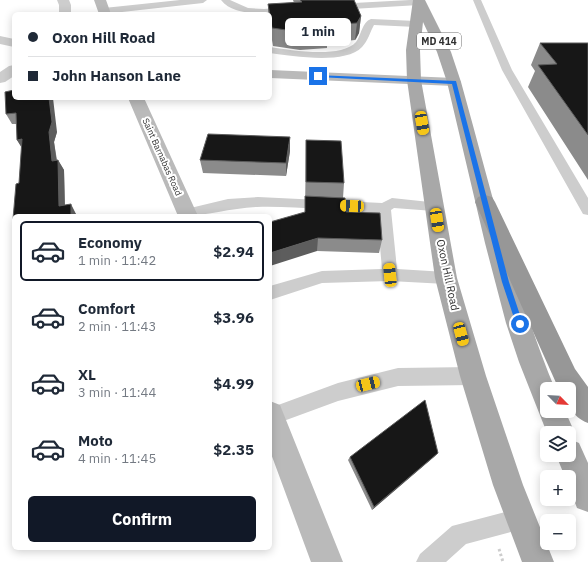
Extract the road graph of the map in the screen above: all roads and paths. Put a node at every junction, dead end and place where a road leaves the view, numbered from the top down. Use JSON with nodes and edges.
{"nodes":[{"id":1,"x":63,"y":0,"type":"edge"},
{"id":2,"x":203,"y":0,"type":"edge"},
{"id":3,"x":225,"y":0,"type":"edge"},
{"id":4,"x":477,"y":0,"type":"edge"},
{"id":5,"x":419,"y":1,"type":"edge"},
{"id":6,"x":183,"y":2,"type":"junction"},
{"id":7,"x":103,"y":8,"type":"edge"},
{"id":8,"x":325,"y":8,"type":"edge"},
{"id":9,"x":302,"y":9,"type":"edge"},
{"id":10,"x":157,"y":10,"type":"edge"},
{"id":11,"x":65,"y":12,"type":"edge"},
{"id":12,"x":184,"y":12,"type":"edge"},
{"id":13,"x":416,"y":24,"type":"junction"},
{"id":14,"x":0,"y":40,"type":"edge"},
{"id":15,"x":12,"y":43,"type":"edge"},
{"id":16,"x":272,"y":50,"type":"edge"},
{"id":17,"x":12,"y":71,"type":"edge"},
{"id":18,"x":272,"y":74,"type":"edge"},
{"id":19,"x":0,"y":80,"type":"edge"},
{"id":20,"x":414,"y":80,"type":"junction"},
{"id":21,"x":454,"y":82,"type":"junction"},
{"id":22,"x":137,"y":100,"type":"edge"},
{"id":23,"x":485,"y":202,"type":"junction"},
{"id":24,"x":434,"y":206,"type":"junction"},
{"id":25,"x":384,"y":208,"type":"junction"},
{"id":26,"x":588,"y":210,"type":"edge"},
{"id":27,"x":188,"y":214,"type":"edge"},
{"id":28,"x":192,"y":214,"type":"edge"},
{"id":29,"x":390,"y":275,"type":"junction"},
{"id":30,"x":446,"y":278,"type":"junction"},
{"id":31,"x":272,"y":292,"type":"edge"},
{"id":32,"x":472,"y":376,"type":"junction"},
{"id":33,"x":540,"y":385,"type":"edge"},
{"id":34,"x":588,"y":410,"type":"edge"},
{"id":35,"x":272,"y":416,"type":"edge"},
{"id":36,"x":272,"y":419,"type":"edge"},
{"id":37,"x":573,"y":462,"type":"edge"},
{"id":38,"x":588,"y":497,"type":"edge"},
{"id":39,"x":521,"y":519,"type":"junction"},
{"id":40,"x":327,"y":562,"type":"edge"},
{"id":41,"x":428,"y":562,"type":"edge"},
{"id":42,"x":538,"y":562,"type":"edge"}],
"edges":[{"from":1,"to":11,"type":"street"},
{"from":2,"to":6,"type":"lane"},
{"from":3,"to":9,"type":"lane"},
{"from":4,"to":26,"type":"lane"},
{"from":5,"to":8,"type":"lane"},
{"from":5,"to":13,"type":"main road","name":"Oxon Hill Road","number":"MD 414"},
{"from":5,"to":21,"type":"main road","number":"MD 414"},
{"from":6,"to":10,"type":"lane"},
{"from":6,"to":12,"type":"lane"},
{"from":7,"to":10,"type":"lane"},
{"from":13,"to":16,"type":"lane"},
{"from":13,"to":20,"type":"main road","name":"Oxon Hill Road","number":"MD 414"},
{"from":14,"to":15,"type":"street"},
{"from":17,"to":19,"type":"street"},
{"from":18,"to":20,"type":"main road"},
{"from":20,"to":21,"type":"main road"},
{"from":20,"to":24,"type":"main road","name":"Oxon Hill Road","number":"MD 414"},
{"from":21,"to":23,"type":"main road","number":"MD 414"},
{"from":22,"to":27,"type":"main road","name":"Saint Barnabas Road"},
{"from":23,"to":33,"type":"main road","number":"MD 414"},
{"from":23,"to":34,"type":"highway"},
{"from":24,"to":25,"type":"lane"},
{"from":24,"to":30,"type":"main road","name":"Oxon Hill Road","number":"MD 414"},
{"from":25,"to":28,"type":"lane"},
{"from":25,"to":29,"type":"lane"},
{"from":29,"to":30,"type":"lane"},
{"from":29,"to":31,"type":"lane"},
{"from":30,"to":32,"type":"main road","name":"Oxon Hill Road","number":"MD 414"},
{"from":32,"to":35,"type":"lane"},
{"from":32,"to":39,"type":"main road","name":"Oxon Hill Road","number":"MD 414"},
{"from":36,"to":40,"type":"main road"},
{"from":37,"to":38,"type":"main road"},
{"from":39,"to":41,"type":"lane"},
{"from":39,"to":42,"type":"main road","name":"Oxon Hill Road","number":"MD 414"}]}
